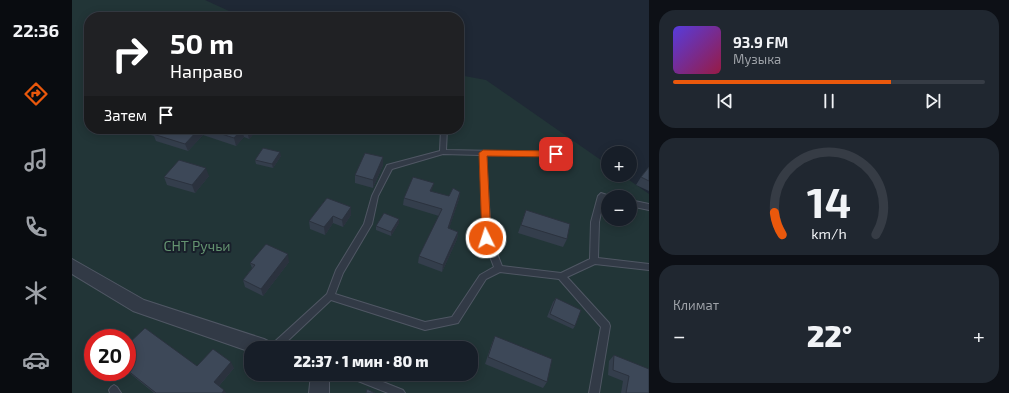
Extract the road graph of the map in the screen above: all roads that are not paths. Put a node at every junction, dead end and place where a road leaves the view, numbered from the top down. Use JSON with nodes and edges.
{"nodes":[{"id":1,"x":444,"y":134,"type":"edge"},
{"id":2,"x":443,"y":152,"type":"junction"},
{"id":3,"x":483,"y":153,"type":"junction"},
{"id":4,"x":556,"y":154,"type":"dead end"},
{"id":5,"x":601,"y":196,"type":"edge"},
{"id":6,"x":637,"y":204,"type":"edge"},
{"id":7,"x":649,"y":207,"type":"edge"},
{"id":8,"x":594,"y":261,"type":"junction"},
{"id":9,"x":72,"y":266,"type":"edge"},
{"id":10,"x":649,"y":267,"type":"edge"},
{"id":11,"x":499,"y":269,"type":"junction"},
{"id":12,"x":561,"y":276,"type":"junction"},
{"id":13,"x":330,"y":296,"type":"junction"},
{"id":14,"x":244,"y":341,"type":"edge"},
{"id":15,"x":282,"y":341,"type":"edge"},
{"id":16,"x":320,"y":381,"type":"edge"},
{"id":17,"x":369,"y":381,"type":"edge"},
{"id":18,"x":319,"y":393,"type":"edge"},
{"id":19,"x":400,"y":393,"type":"edge"},
{"id":20,"x":594,"y":393,"type":"edge"}],
"edges":[{"from":1,"to":2,"type":"lane"},
{"from":2,"to":3,"type":"lane"},
{"from":2,"to":13,"type":"lane"},
{"from":3,"to":4,"type":"lane"},
{"from":3,"to":11,"type":"lane"},
{"from":5,"to":8,"type":"lane"},
{"from":6,"to":7,"type":"lane"},
{"from":8,"to":10,"type":"lane"},
{"from":8,"to":12,"type":"lane"},
{"from":9,"to":14,"type":"street"},
{"from":11,"to":12,"type":"lane"},
{"from":11,"to":13,"type":"lane"},
{"from":12,"to":20,"type":"lane"},
{"from":13,"to":15,"type":"lane"},
{"from":16,"to":18,"type":"street"},
{"from":17,"to":19,"type":"lane"}]}
